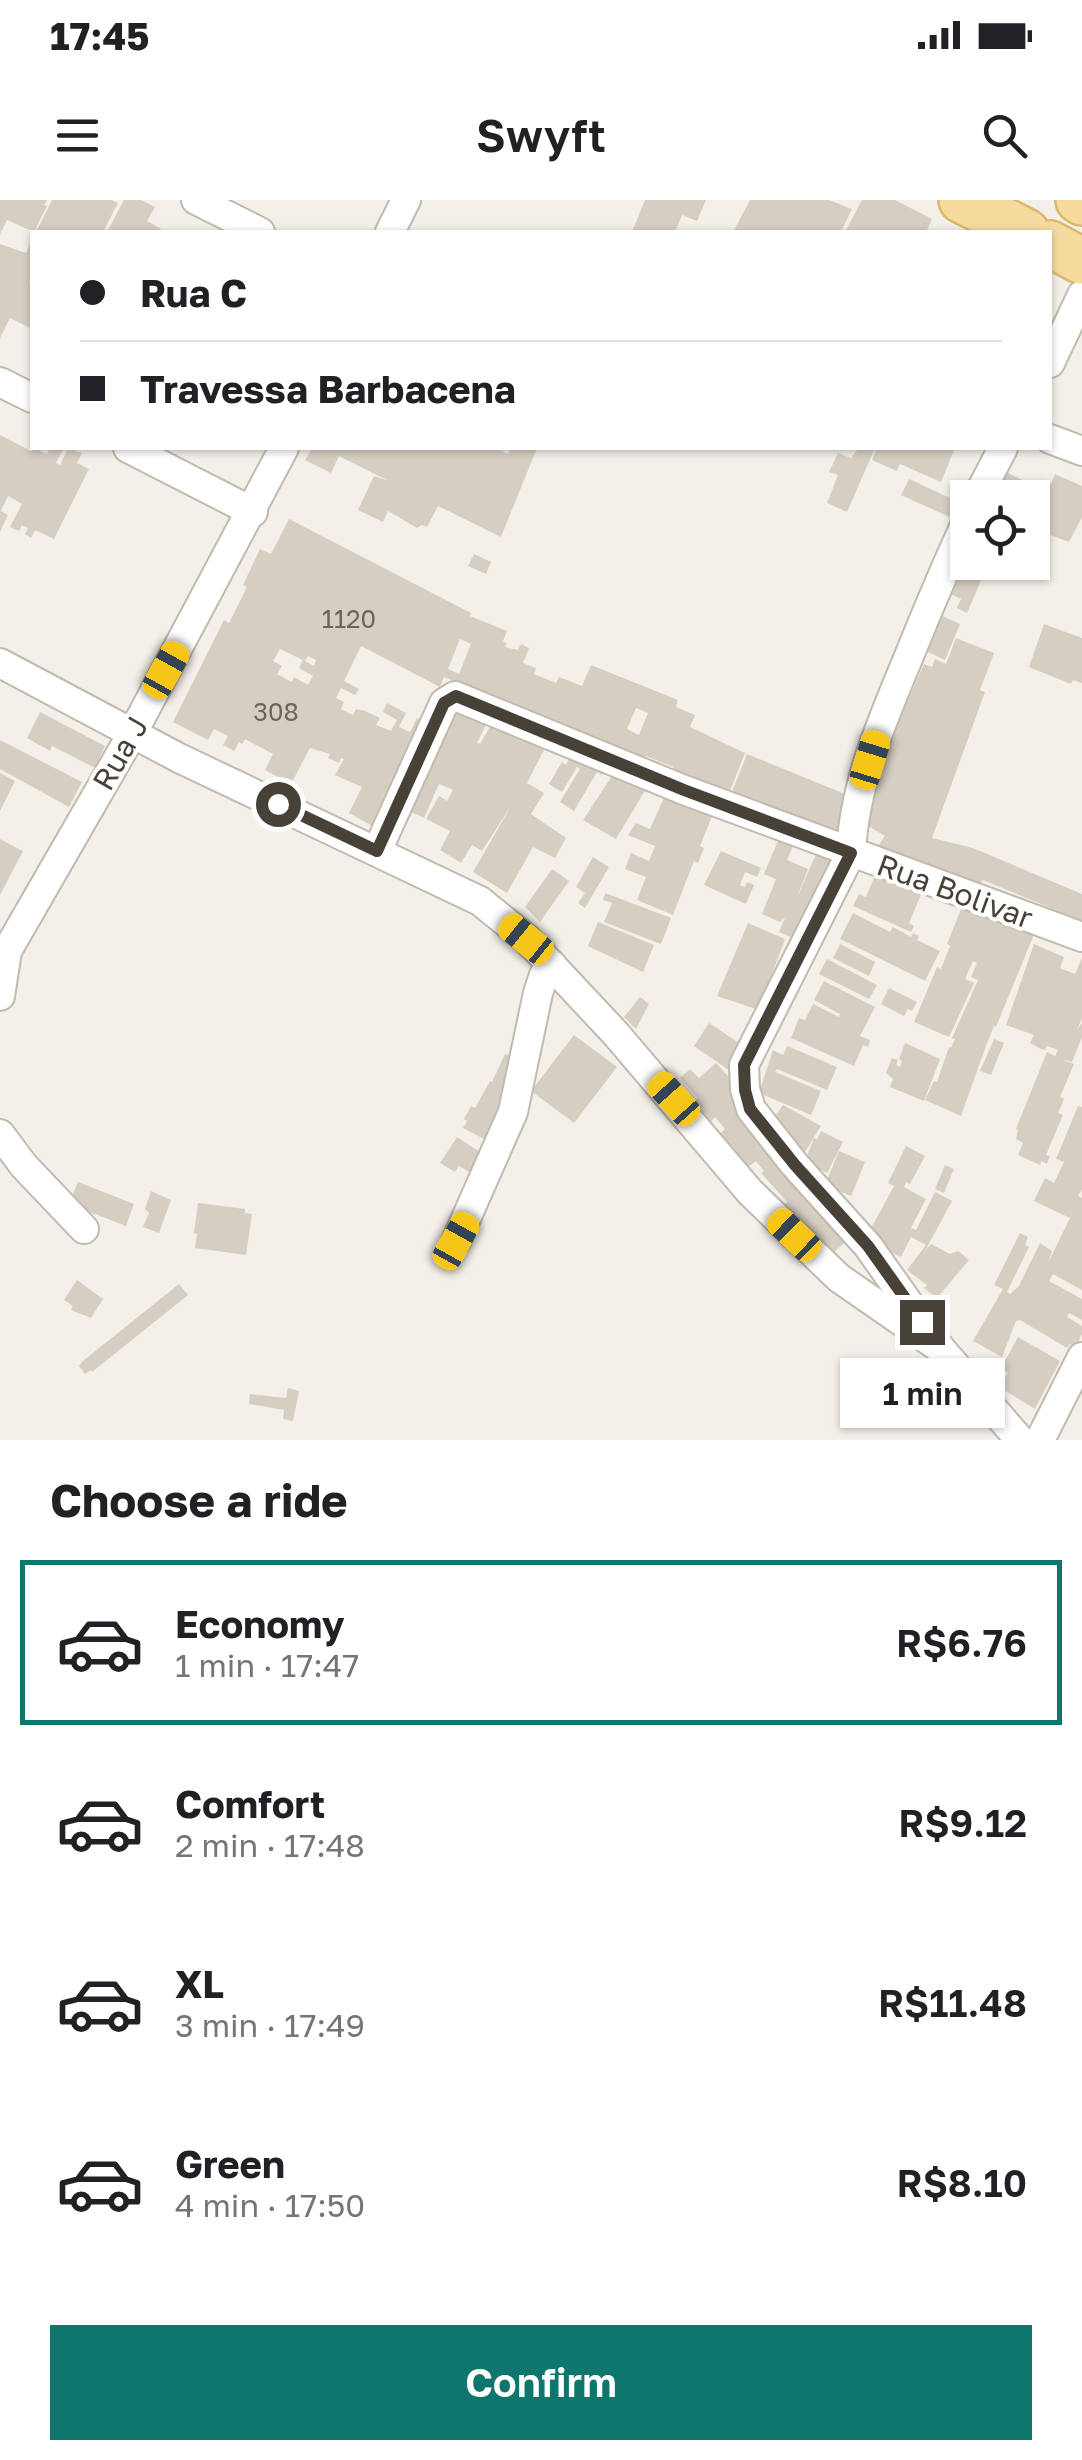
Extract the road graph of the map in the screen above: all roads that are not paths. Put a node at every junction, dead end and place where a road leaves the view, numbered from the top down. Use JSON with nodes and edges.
{"nodes":[{"id":1,"x":196,"y":200,"type":"edge"},
{"id":2,"x":406,"y":200,"type":"edge"},
{"id":3,"x":962,"y":200,"type":"edge"},
{"id":4,"x":256,"y":230,"type":"edge"},
{"id":5,"x":391,"y":230,"type":"edge"},
{"id":6,"x":1022,"y":230,"type":"edge"},
{"id":7,"x":1052,"y":245,"type":"edge"},
{"id":8,"x":1082,"y":261,"type":"edge"},
{"id":9,"x":1082,"y":295,"type":"edge"},
{"id":10,"x":1052,"y":359,"type":"edge"},
{"id":11,"x":0,"y":382,"type":"edge"},
{"id":12,"x":30,"y":397,"type":"edge"},
{"id":13,"x":1052,"y":441,"type":"edge"},
{"id":14,"x":132,"y":450,"type":"edge"},
{"id":15,"x":283,"y":450,"type":"edge"},
{"id":16,"x":1003,"y":450,"type":"edge"},
{"id":17,"x":1082,"y":452,"type":"edge"},
{"id":18,"x":987,"y":480,"type":"edge"},
{"id":19,"x":253,"y":512,"type":"junction"},
{"id":20,"x":950,"y":561,"type":"edge"},
{"id":21,"x":0,"y":663,"type":"edge"},
{"id":22,"x":132,"y":734,"type":"junction"},
{"id":23,"x":377,"y":851,"type":"junction"},
{"id":24,"x":851,"y":853,"type":"junction"},
{"id":25,"x":1082,"y":937,"type":"edge"},
{"id":26,"x":4,"y":949,"type":"edge"},
{"id":27,"x":552,"y":966,"type":"junction"},
{"id":28,"x":0,"y":996,"type":"edge"},
{"id":29,"x":0,"y":1134,"type":"edge"},
{"id":30,"x":84,"y":1228,"type":"dead end"},
{"id":31,"x":456,"y":1241,"type":"dead end"},
{"id":32,"x":940,"y":1348,"type":"junction"},
{"id":33,"x":1082,"y":1357,"type":"edge"},
{"id":34,"x":1020,"y":1440,"type":"edge"},
{"id":35,"x":1040,"y":1440,"type":"edge"}],
"edges":[{"from":1,"to":4,"type":"street"},
{"from":2,"to":5,"type":"street"},
{"from":3,"to":6,"type":"main road"},
{"from":7,"to":8,"type":"main road"},
{"from":9,"to":10,"type":"street"},
{"from":11,"to":12,"type":"street"},
{"from":13,"to":17,"type":"street"},
{"from":14,"to":19,"type":"street"},
{"from":15,"to":19,"type":"street","name":"Rua J"},
{"from":16,"to":18,"type":"street"},
{"from":19,"to":22,"type":"street","name":"Rua J"},
{"from":20,"to":24,"type":"street"},
{"from":21,"to":22,"type":"street"},
{"from":22,"to":23,"type":"street"},
{"from":22,"to":26,"type":"street","name":"Rua J"},
{"from":23,"to":24,"type":"street","name":"Rua Bolivar"},
{"from":23,"to":27,"type":"street"},
{"from":24,"to":25,"type":"street","name":"Rua Bolivar"},
{"from":24,"to":32,"type":"street"},
{"from":26,"to":28,"type":"street"},
{"from":27,"to":31,"type":"street"},
{"from":27,"to":32,"type":"street"},
{"from":29,"to":30,"type":"street"},
{"from":32,"to":34,"type":"street"},
{"from":33,"to":35,"type":"street"}]}
